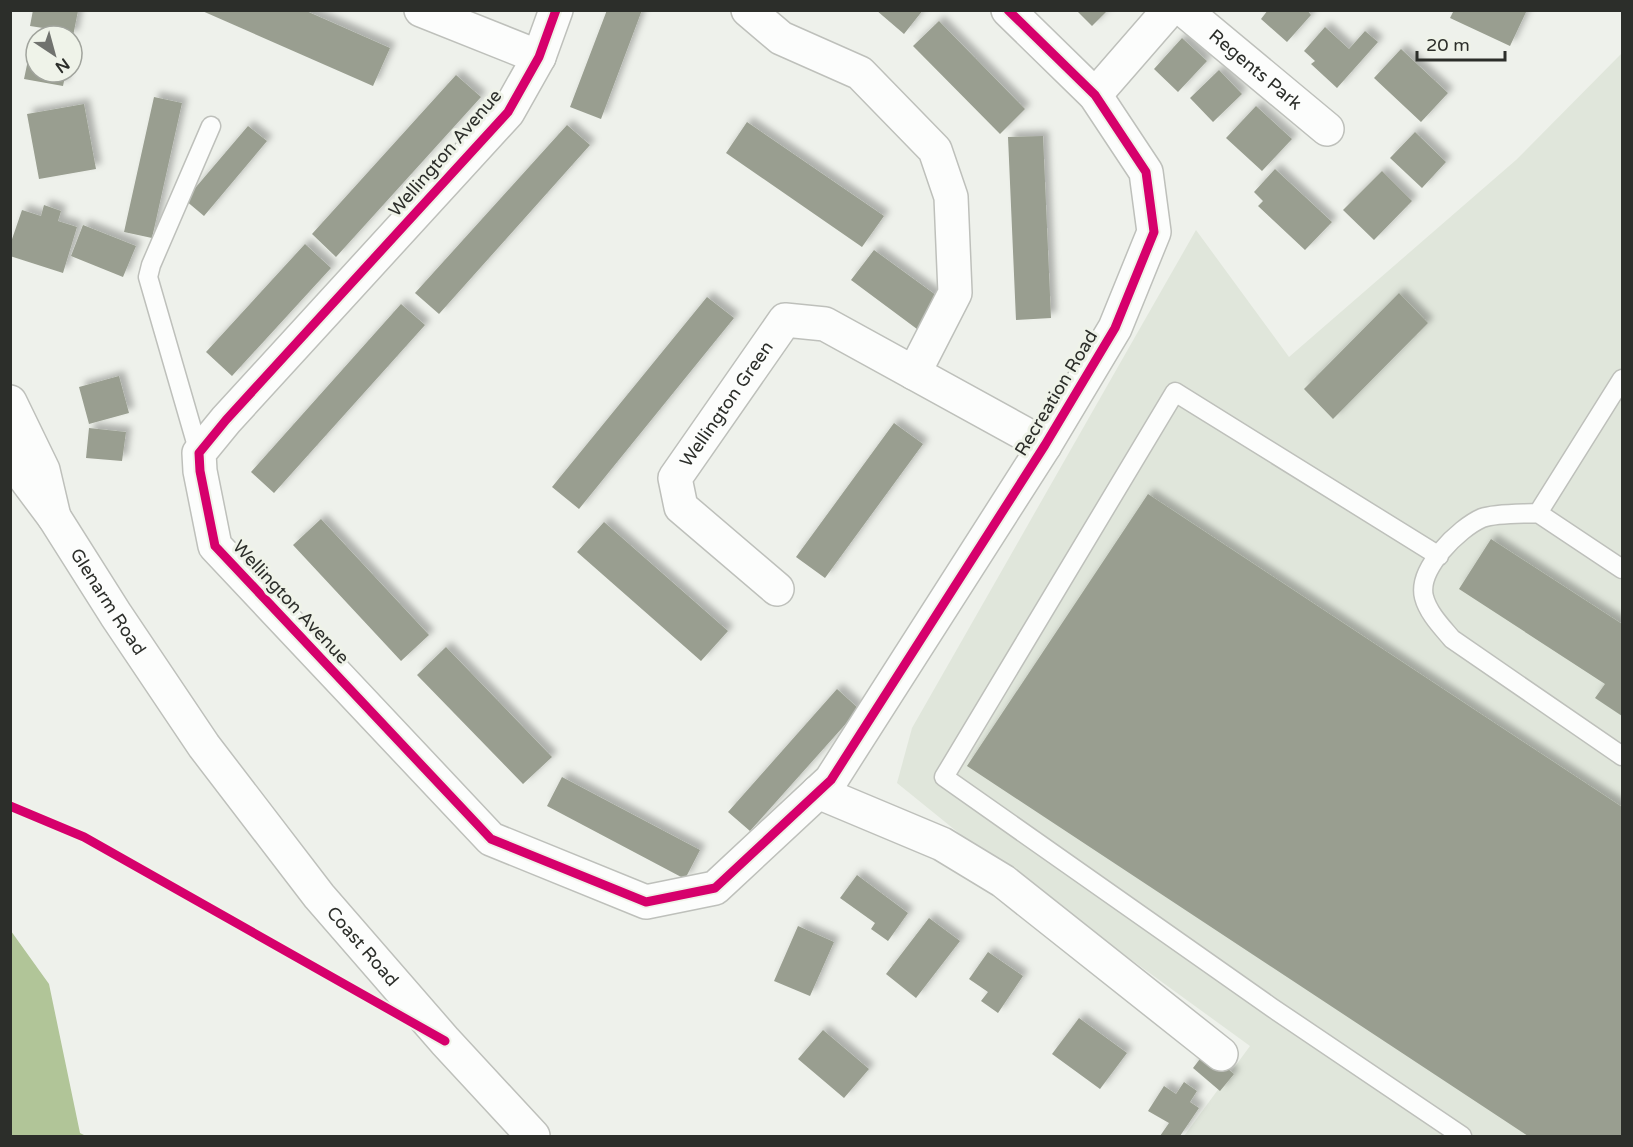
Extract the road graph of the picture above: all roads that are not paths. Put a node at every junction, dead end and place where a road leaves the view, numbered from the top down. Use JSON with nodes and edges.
{"nodes":[{"id":1,"x":421,"y":10,"type":"edge"},
{"id":2,"x":556,"y":10,"type":"edge"},
{"id":3,"x":748,"y":10,"type":"edge"},
{"id":4,"x":1008,"y":10,"type":"edge"},
{"id":5,"x":1169,"y":10,"type":"edge"},
{"id":6,"x":1184,"y":10,"type":"edge"},
{"id":7,"x":539,"y":57,"type":"junction"},
{"id":8,"x":1095,"y":95,"type":"junction"},
{"id":9,"x":212,"y":126,"type":"dead end"},
{"id":10,"x":1327,"y":129,"type":"dead end"},
{"id":11,"x":914,"y":373,"type":"junction"},
{"id":12,"x":1623,"y":379,"type":"edge"},
{"id":13,"x":10,"y":402,"type":"edge"},
{"id":14,"x":1045,"y":444,"type":"junction"},
{"id":15,"x":199,"y":453,"type":"junction"},
{"id":16,"x":10,"y":458,"type":"edge"},
{"id":17,"x":1538,"y":513,"type":"junction"},
{"id":18,"x":54,"y":517,"type":"junction"},
{"id":19,"x":1439,"y":556,"type":"junction"},
{"id":20,"x":1623,"y":569,"type":"edge"},
{"id":21,"x":777,"y":589,"type":"dead end"},
{"id":22,"x":204,"y":746,"type":"joint"},
{"id":23,"x":1623,"y":756,"type":"edge"},
{"id":24,"x":818,"y":792,"type":"junction"},
{"id":25,"x":1221,"y":1054,"type":"dead end"},
{"id":26,"x":533,"y":1137,"type":"edge"},
{"id":27,"x":1462,"y":1137,"type":"edge"}],
"edges":[{"from":1,"to":7,"type":"street"},
{"from":2,"to":7,"type":"street","name":"Wellington Avenue"},
{"from":3,"to":11,"type":"street"},
{"from":4,"to":8,"type":"street","name":"Recreation Road"},
{"from":5,"to":8,"type":"street"},
{"from":6,"to":10,"type":"street","name":"Regents Park"},
{"from":7,"to":15,"type":"street","name":"Wellington Avenue"},
{"from":8,"to":14,"type":"street","name":"Recreation Road"},
{"from":9,"to":15,"type":"lane"},
{"from":11,"to":14,"type":"street","name":"Wellington Green"},
{"from":11,"to":21,"type":"street","name":"Wellington Green"},
{"from":12,"to":17,"type":"lane"},
{"from":13,"to":18,"type":"street"},
{"from":14,"to":24,"type":"street","name":"Recreation Road"},
{"from":15,"to":24,"type":"street","name":"Wellington Avenue"},
{"from":16,"to":18,"type":"street","name":"Glenarm Road"},
{"from":17,"to":19,"type":"lane"},
{"from":17,"to":20,"type":"lane"},
{"from":18,"to":22,"type":"street","name":"Glenarm Road"},
{"from":19,"to":23,"type":"lane"},
{"from":19,"to":27,"type":"lane"},
{"from":22,"to":26,"type":"street","name":"Coast Road"},
{"from":24,"to":25,"type":"street"}]}
